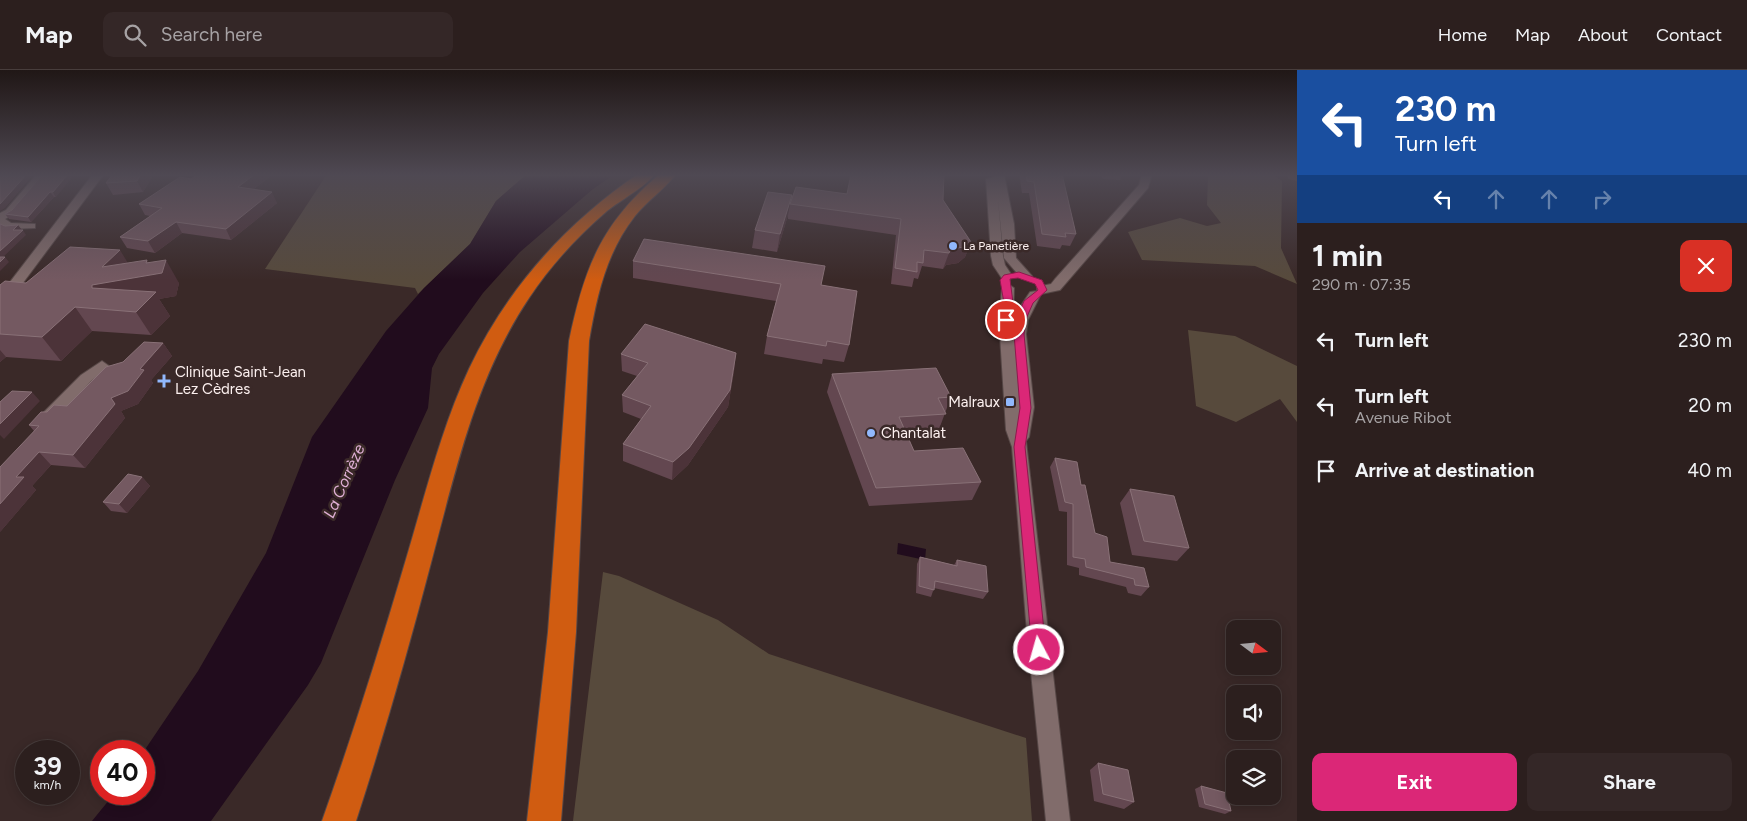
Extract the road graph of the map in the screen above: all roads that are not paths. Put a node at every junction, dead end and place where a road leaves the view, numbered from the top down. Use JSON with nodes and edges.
{"nodes":[{"id":1,"x":13,"y":209,"type":"edge"},
{"id":2,"x":72,"y":209,"type":"edge"},
{"id":3,"x":600,"y":209,"type":"edge"},
{"id":4,"x":634,"y":209,"type":"edge"},
{"id":5,"x":994,"y":209,"type":"edge"},
{"id":6,"x":1005,"y":209,"type":"edge"},
{"id":7,"x":1124,"y":209,"type":"edge"},
{"id":8,"x":0,"y":219,"type":"edge"},
{"id":9,"x":31,"y":226,"type":"dead end"},
{"id":10,"x":1066,"y":274,"type":"junction"},
{"id":11,"x":1030,"y":277,"type":"junction"},
{"id":12,"x":1007,"y":283,"type":"junction"},
{"id":13,"x":1039,"y":293,"type":"junction"},
{"id":14,"x":0,"y":304,"type":"edge"},
{"id":15,"x":102,"y":366,"type":"dead end"},
{"id":16,"x":33,"y":434,"type":"edge"},
{"id":17,"x":1020,"y":447,"type":"junction"},
{"id":18,"x":339,"y":821,"type":"edge"},
{"id":19,"x":544,"y":821,"type":"edge"},
{"id":20,"x":1058,"y":821,"type":"edge"}],
"edges":[{"from":1,"to":8,"type":"street"},
{"from":2,"to":14,"type":"street"},
{"from":3,"to":18,"type":"highway"},
{"from":4,"to":19,"type":"highway"},
{"from":5,"to":12,"type":"street"},
{"from":6,"to":11,"type":"street"},
{"from":7,"to":10,"type":"street"},
{"from":8,"to":9,"type":"street"},
{"from":10,"to":11,"type":"street"},
{"from":10,"to":13,"type":"street"},
{"from":11,"to":12,"type":"street"},
{"from":11,"to":13,"type":"street"},
{"from":12,"to":13,"type":"street"},
{"from":12,"to":17,"type":"street"},
{"from":13,"to":17,"type":"street"},
{"from":15,"to":16,"type":"street"},
{"from":17,"to":20,"type":"street"}]}
